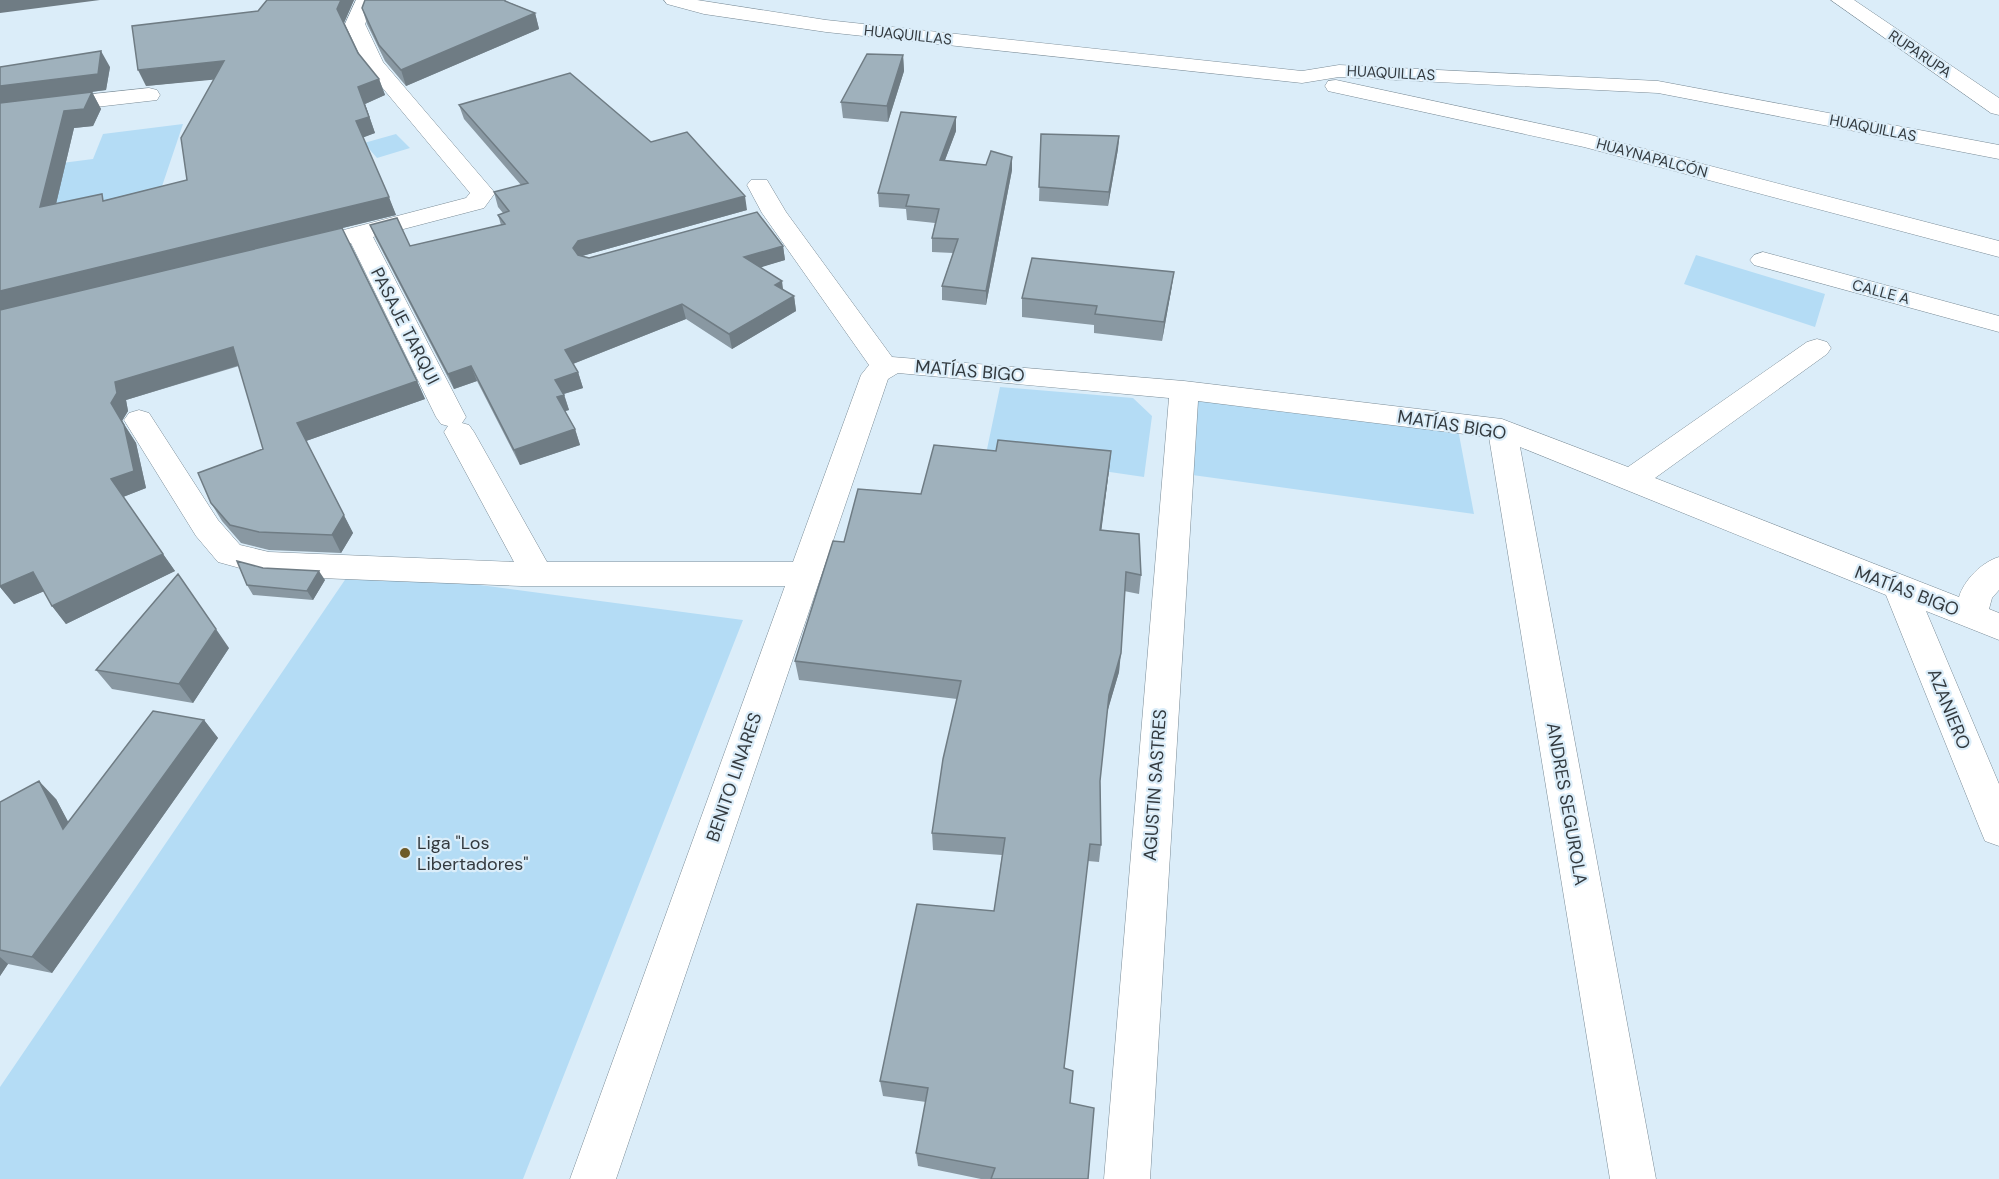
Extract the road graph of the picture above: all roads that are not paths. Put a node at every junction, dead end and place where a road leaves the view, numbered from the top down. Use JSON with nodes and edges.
{"nodes":[{"id":1,"x":366,"y":0,"type":"edge"},
{"id":2,"x":674,"y":0,"type":"edge"},
{"id":3,"x":1840,"y":0,"type":"edge"},
{"id":4,"x":1302,"y":77,"type":"junction"},
{"id":5,"x":149,"y":95,"type":"dead end"},
{"id":6,"x":1999,"y":108,"type":"edge"},
{"id":7,"x":0,"y":111,"type":"edge"},
{"id":8,"x":1999,"y":152,"type":"edge"},
{"id":9,"x":759,"y":185,"type":"dead end"},
{"id":10,"x":359,"y":234,"type":"junction"},
{"id":11,"x":1999,"y":249,"type":"edge"},
{"id":12,"x":278,"y":254,"type":"edge"},
{"id":13,"x":1763,"y":260,"type":"dead end"},
{"id":14,"x":1999,"y":324,"type":"edge"},
{"id":15,"x":1817,"y":348,"type":"dead end"},
{"id":16,"x":880,"y":371,"type":"junction"},
{"id":17,"x":1184,"y":390,"type":"junction"},
{"id":18,"x":139,"y":420,"type":"dead end"},
{"id":19,"x":1502,"y":429,"type":"junction"},
{"id":20,"x":1630,"y":481,"type":"junction"},
{"id":21,"x":1999,"y":569,"type":"edge"},
{"id":22,"x":537,"y":574,"type":"junction"},
{"id":23,"x":805,"y":574,"type":"junction"},
{"id":24,"x":1900,"y":589,"type":"junction"},
{"id":25,"x":1985,"y":622,"type":"edge"},
{"id":26,"x":1999,"y":829,"type":"edge"},
{"id":27,"x":593,"y":1179,"type":"edge"},
{"id":28,"x":1127,"y":1179,"type":"edge"},
{"id":29,"x":1633,"y":1179,"type":"edge"}],
"edges":[{"from":1,"to":10,"type":"street"},
{"from":2,"to":4,"type":"street","name":"HUAQUILLAS"},
{"from":3,"to":6,"type":"street","name":"RUPARUPA"},
{"from":4,"to":8,"type":"street","name":"HUAQUILLAS"},
{"from":4,"to":11,"type":"street","name":"HUAYNAPALCÓN"},
{"from":5,"to":7,"type":"street"},
{"from":9,"to":16,"type":"street"},
{"from":10,"to":12,"type":"street"},
{"from":10,"to":22,"type":"street","name":"PASAJE TARQUI"},
{"from":13,"to":14,"type":"street","name":"CALLE A"},
{"from":15,"to":20,"type":"street"},
{"from":16,"to":17,"type":"street","name":"MATÍAS BIGO"},
{"from":16,"to":23,"type":"street","name":"BENITO LINARES"},
{"from":17,"to":19,"type":"street","name":"MATÍAS BIGO"},
{"from":17,"to":28,"type":"street","name":"AGUSTIN SASTRES"},
{"from":18,"to":22,"type":"street"},
{"from":19,"to":20,"type":"street","name":"MATÍAS BIGO"},
{"from":19,"to":29,"type":"street","name":"ANDRES SEGUROLA"},
{"from":20,"to":24,"type":"street","name":"MATÍAS BIGO"},
{"from":21,"to":25,"type":"street"},
{"from":22,"to":23,"type":"street"},
{"from":23,"to":27,"type":"street","name":"BENITO LINARES"},
{"from":24,"to":25,"type":"street","name":"MATÍAS BIGO"},
{"from":24,"to":26,"type":"street","name":"AZANIERO"}]}
